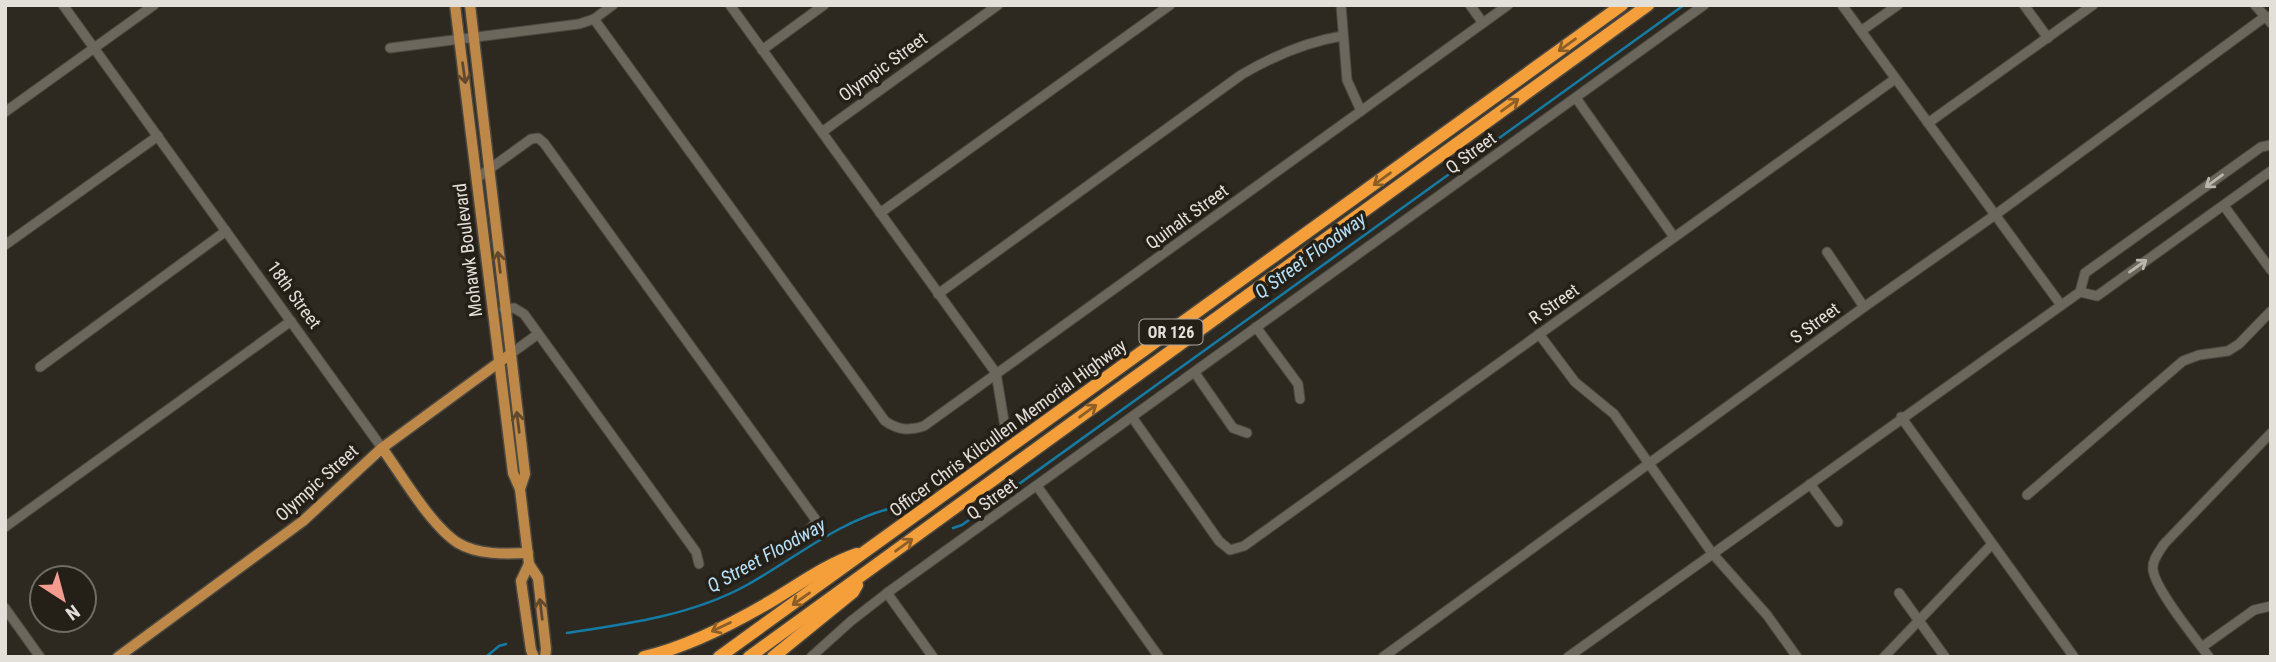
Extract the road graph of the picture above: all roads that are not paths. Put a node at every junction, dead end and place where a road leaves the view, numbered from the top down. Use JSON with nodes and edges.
{"nodes":[{"id":1,"x":63,"y":5,"type":"edge"},
{"id":2,"x":154,"y":5,"type":"edge"},
{"id":3,"x":455,"y":5,"type":"edge"},
{"id":4,"x":470,"y":5,"type":"edge"},
{"id":5,"x":613,"y":5,"type":"edge"},
{"id":6,"x":730,"y":5,"type":"edge"},
{"id":7,"x":824,"y":5,"type":"edge"},
{"id":8,"x":998,"y":5,"type":"edge"},
{"id":9,"x":1170,"y":5,"type":"edge"},
{"id":10,"x":1341,"y":5,"type":"edge"},
{"id":11,"x":1469,"y":5,"type":"edge"},
{"id":12,"x":1508,"y":5,"type":"edge"},
{"id":13,"x":1622,"y":5,"type":"edge"},
{"id":14,"x":1648,"y":5,"type":"edge"},
{"id":15,"x":1704,"y":5,"type":"edge"},
{"id":16,"x":1842,"y":5,"type":"edge"},
{"id":17,"x":1898,"y":5,"type":"edge"},
{"id":18,"x":2024,"y":5,"type":"edge"},
{"id":19,"x":2093,"y":5,"type":"edge"},
{"id":20,"x":2255,"y":5,"type":"edge"},
{"id":21,"x":594,"y":19,"type":"junction"},
{"id":22,"x":2268,"y":20,"type":"edge"},
{"id":23,"x":1483,"y":23,"type":"junction"},
{"id":24,"x":1861,"y":31,"type":"junction"},
{"id":25,"x":472,"y":36,"type":"junction"},
{"id":26,"x":1342,"y":36,"type":"junction"},
{"id":27,"x":459,"y":38,"type":"junction"},
{"id":28,"x":2048,"y":38,"type":"junction"},
{"id":29,"x":94,"y":48,"type":"junction"},
{"id":30,"x":390,"y":48,"type":"dead end"},
{"id":31,"x":762,"y":50,"type":"junction"},
{"id":32,"x":1895,"y":79,"type":"junction"},
{"id":33,"x":1576,"y":98,"type":"junction"},
{"id":34,"x":1361,"y":111,"type":"junction"},
{"id":35,"x":5,"y":112,"type":"edge"},
{"id":36,"x":1928,"y":123,"type":"junction"},
{"id":37,"x":822,"y":132,"type":"junction"},
{"id":38,"x":158,"y":136,"type":"junction"},
{"id":39,"x":2271,"y":145,"type":"edge"},
{"id":40,"x":488,"y":171,"type":"junction"},
{"id":41,"x":2271,"y":171,"type":"edge"},
{"id":42,"x":477,"y":178,"type":"junction"},
{"id":43,"x":2224,"y":206,"type":"junction"},
{"id":44,"x":880,"y":213,"type":"junction"},
{"id":45,"x":1995,"y":215,"type":"junction"},
{"id":46,"x":226,"y":231,"type":"junction"},
{"id":47,"x":1674,"y":237,"type":"junction"},
{"id":48,"x":5,"y":245,"type":"edge"},
{"id":49,"x":1827,"y":252,"type":"dead end"},
{"id":50,"x":2271,"y":270,"type":"edge"},
{"id":51,"x":2080,"y":292,"type":"junction"},
{"id":52,"x":938,"y":294,"type":"junction"},
{"id":53,"x":2061,"y":305,"type":"junction"},
{"id":54,"x":1864,"y":307,"type":"junction"},
{"id":55,"x":505,"y":309,"type":"junction"},
{"id":56,"x":2271,"y":311,"type":"edge"},
{"id":57,"x":291,"y":321,"type":"junction"},
{"id":58,"x":1256,"y":327,"type":"junction"},
{"id":59,"x":538,"y":334,"type":"junction"},
{"id":60,"x":1539,"y":334,"type":"junction"},
{"id":61,"x":509,"y":355,"type":"junction"},
{"id":62,"x":499,"y":362,"type":"junction"},
{"id":63,"x":40,"y":367,"type":"dead end"},
{"id":64,"x":996,"y":373,"type":"junction"},
{"id":65,"x":1195,"y":373,"type":"junction"},
{"id":66,"x":1300,"y":399,"type":"dead end"},
{"id":67,"x":1132,"y":417,"type":"junction"},
{"id":68,"x":1901,"y":417,"type":"junction"},
{"id":69,"x":1005,"y":427,"type":"dead end"},
{"id":70,"x":1247,"y":433,"type":"dead end"},
{"id":71,"x":2271,"y":433,"type":"edge"},
{"id":72,"x":382,"y":448,"type":"junction"},
{"id":73,"x":1649,"y":465,"type":"junction"},
{"id":74,"x":1810,"y":484,"type":"junction"},
{"id":75,"x":1037,"y":486,"type":"junction"},
{"id":76,"x":520,"y":489,"type":"junction"},
{"id":77,"x":2027,"y":495,"type":"dead end"},
{"id":78,"x":1838,"y":522,"type":"dead end"},
{"id":79,"x":5,"y":527,"type":"edge"},
{"id":80,"x":807,"y":531,"type":"dead end"},
{"id":81,"x":1992,"y":544,"type":"junction"},
{"id":82,"x":868,"y":551,"type":"junction"},
{"id":83,"x":1712,"y":552,"type":"junction"},
{"id":84,"x":528,"y":558,"type":"junction"},
{"id":85,"x":699,"y":564,"type":"dead end"},
{"id":86,"x":866,"y":572,"type":"junction"},
{"id":87,"x":887,"y":593,"type":"junction"},
{"id":88,"x":1899,"y":593,"type":"dead end"},
{"id":89,"x":2271,"y":606,"type":"edge"},
{"id":90,"x":5,"y":608,"type":"edge"},
{"id":91,"x":1919,"y":620,"type":"junction"},
{"id":92,"x":2202,"y":648,"type":"junction"},
{"id":93,"x":40,"y":657,"type":"edge"},
{"id":94,"x":118,"y":657,"type":"edge"},
{"id":95,"x":534,"y":657,"type":"edge"},
{"id":96,"x":545,"y":657,"type":"edge"},
{"id":97,"x":644,"y":657,"type":"edge"},
{"id":98,"x":719,"y":657,"type":"edge"},
{"id":99,"x":749,"y":657,"type":"edge"},
{"id":100,"x":772,"y":657,"type":"edge"},
{"id":101,"x":811,"y":657,"type":"edge"},
{"id":102,"x":933,"y":657,"type":"edge"},
{"id":103,"x":1159,"y":657,"type":"edge"},
{"id":104,"x":1383,"y":657,"type":"edge"},
{"id":105,"x":1568,"y":657,"type":"edge"},
{"id":106,"x":1797,"y":657,"type":"edge"},
{"id":107,"x":1884,"y":657,"type":"edge"},
{"id":108,"x":1945,"y":657,"type":"edge"},
{"id":109,"x":2074,"y":657,"type":"edge"},
{"id":110,"x":2209,"y":657,"type":"edge"}],
"edges":[{"from":1,"to":29,"type":"street","name":"18th Street"},
{"from":2,"to":29,"type":"street"},
{"from":3,"to":27,"type":"main road","name":"Mohawk Boulevard"},
{"from":4,"to":25,"type":"main road","name":"Mohawk Boulevard"},
{"from":5,"to":21,"type":"street"},
{"from":6,"to":31,"type":"street"},
{"from":7,"to":31,"type":"street"},
{"from":8,"to":37,"type":"street","name":"Olympic Street"},
{"from":9,"to":44,"type":"street"},
{"from":10,"to":26,"type":"street"},
{"from":11,"to":23,"type":"street"},
{"from":12,"to":23,"type":"street","name":"Quinalt Street"},
{"from":13,"to":82,"type":"highway","name":"Officer Chris Kilcullen Memorial Highway","number":"OR 126","one_way":true},
{"from":86,"to":14,"type":"highway","name":"Officer Chris Kilcullen Memorial Highway","number":"OR 126","one_way":true},
{"from":15,"to":33,"type":"street","name":"Q Street"},
{"from":16,"to":24,"type":"street"},
{"from":17,"to":24,"type":"street"},
{"from":18,"to":28,"type":"street"},
{"from":19,"to":28,"type":"street"},
{"from":20,"to":22,"type":"street"},
{"from":21,"to":25,"type":"street"},
{"from":21,"to":64,"type":"street","name":"Quinalt Street"},
{"from":22,"to":45,"type":"street","name":"S Street"},
{"from":23,"to":34,"type":"street","name":"Quinalt Street"},
{"from":24,"to":32,"type":"street"},
{"from":25,"to":27,"type":"street"},
{"from":25,"to":40,"type":"main road","name":"Mohawk Boulevard"},
{"from":26,"to":34,"type":"street"},
{"from":26,"to":52,"type":"street"},
{"from":27,"to":30,"type":"street"},
{"from":27,"to":42,"type":"main road","name":"Mohawk Boulevard","one_way":true},
{"from":28,"to":36,"type":"street"},
{"from":29,"to":35,"type":"street"},
{"from":29,"to":38,"type":"street","name":"18th Street"},
{"from":31,"to":37,"type":"street"},
{"from":32,"to":36,"type":"street"},
{"from":32,"to":47,"type":"street","name":"R Street"},
{"from":33,"to":47,"type":"street"},
{"from":33,"to":58,"type":"street","name":"Q Street"},
{"from":34,"to":64,"type":"street","name":"Quinalt Street"},
{"from":36,"to":45,"type":"street"},
{"from":37,"to":44,"type":"street"},
{"from":38,"to":46,"type":"street","name":"18th Street"},
{"from":38,"to":48,"type":"street"},
{"from":39,"to":51,"type":"street","one_way":true},
{"from":40,"to":42,"type":"street"},
{"from":55,"to":40,"type":"main road","name":"Mohawk Boulevard","one_way":true},
{"from":40,"to":80,"type":"street"},
{"from":41,"to":43,"type":"street"},
{"from":42,"to":62,"type":"main road","name":"Mohawk Boulevard"},
{"from":43,"to":50,"type":"street"},
{"from":51,"to":43,"type":"street","one_way":true},
{"from":44,"to":52,"type":"street"},
{"from":45,"to":53,"type":"street"},
{"from":45,"to":54,"type":"street","name":"S Street"},
{"from":46,"to":57,"type":"street","name":"18th Street"},
{"from":46,"to":63,"type":"street"},
{"from":47,"to":60,"type":"street","name":"R Street"},
{"from":49,"to":54,"type":"street"},
{"from":51,"to":53,"type":"street"},
{"from":52,"to":64,"type":"street"},
{"from":53,"to":68,"type":"street"},
{"from":54,"to":73,"type":"street","name":"S Street"},
{"from":55,"to":59,"type":"street"},
{"from":55,"to":61,"type":"main road","name":"Mohawk Boulevard"},
{"from":56,"to":77,"type":"street"},
{"from":57,"to":72,"type":"street","name":"18th Street"},
{"from":57,"to":79,"type":"street"},
{"from":58,"to":65,"type":"street","name":"Q Street"},
{"from":58,"to":66,"type":"street"},
{"from":59,"to":61,"type":"street","name":"Olympic Street"},
{"from":59,"to":85,"type":"street"},
{"from":60,"to":67,"type":"street","name":"R Street"},
{"from":60,"to":73,"type":"street"},
{"from":61,"to":62,"type":"main road","name":"Olympic Street"},
{"from":76,"to":61,"type":"main road","name":"Mohawk Boulevard","one_way":true},
{"from":62,"to":72,"type":"main road","name":"Olympic Street"},
{"from":62,"to":76,"type":"main road","name":"Mohawk Boulevard"},
{"from":64,"to":69,"type":"street"},
{"from":65,"to":67,"type":"street","name":"Q Street"},
{"from":65,"to":70,"type":"street"},
{"from":67,"to":75,"type":"street","name":"Q Street"},
{"from":68,"to":74,"type":"street"},
{"from":68,"to":81,"type":"street"},
{"from":71,"to":92,"type":"street"},
{"from":72,"to":84,"type":"main road","name":"18th Street"},
{"from":72,"to":94,"type":"main road","name":"Olympic Street"},
{"from":73,"to":83,"type":"street"},
{"from":73,"to":104,"type":"street","name":"S Street"},
{"from":74,"to":78,"type":"street"},
{"from":74,"to":83,"type":"street"},
{"from":75,"to":87,"type":"street","name":"Q Street"},
{"from":75,"to":103,"type":"street"},
{"from":76,"to":84,"type":"main road","name":"Mohawk Boulevard"},
{"from":81,"to":91,"type":"street"},
{"from":81,"to":109,"type":"street"},
{"from":82,"to":97,"type":"highway","one_way":true},
{"from":82,"to":98,"type":"highway","name":"Officer Chris Kilcullen Memorial Highway","number":"OR 126","one_way":true},
{"from":83,"to":105,"type":"street"},
{"from":83,"to":106,"type":"street"},
{"from":84,"to":95,"type":"main road","name":"Mohawk Boulevard"},
{"from":96,"to":84,"type":"main road","name":"Mohawk Boulevard","one_way":true},
{"from":86,"to":99,"type":"highway","name":"Officer Chris Kilcullen Memorial Highway","number":"OR 126"},
{"from":86,"to":100,"type":"highway"},
{"from":87,"to":101,"type":"street","name":"Q Street"},
{"from":87,"to":102,"type":"street"},
{"from":88,"to":91,"type":"street"},
{"from":89,"to":92,"type":"street"},
{"from":90,"to":93,"type":"street"},
{"from":91,"to":107,"type":"street"},
{"from":91,"to":108,"type":"street"},
{"from":92,"to":110,"type":"street"}]}
